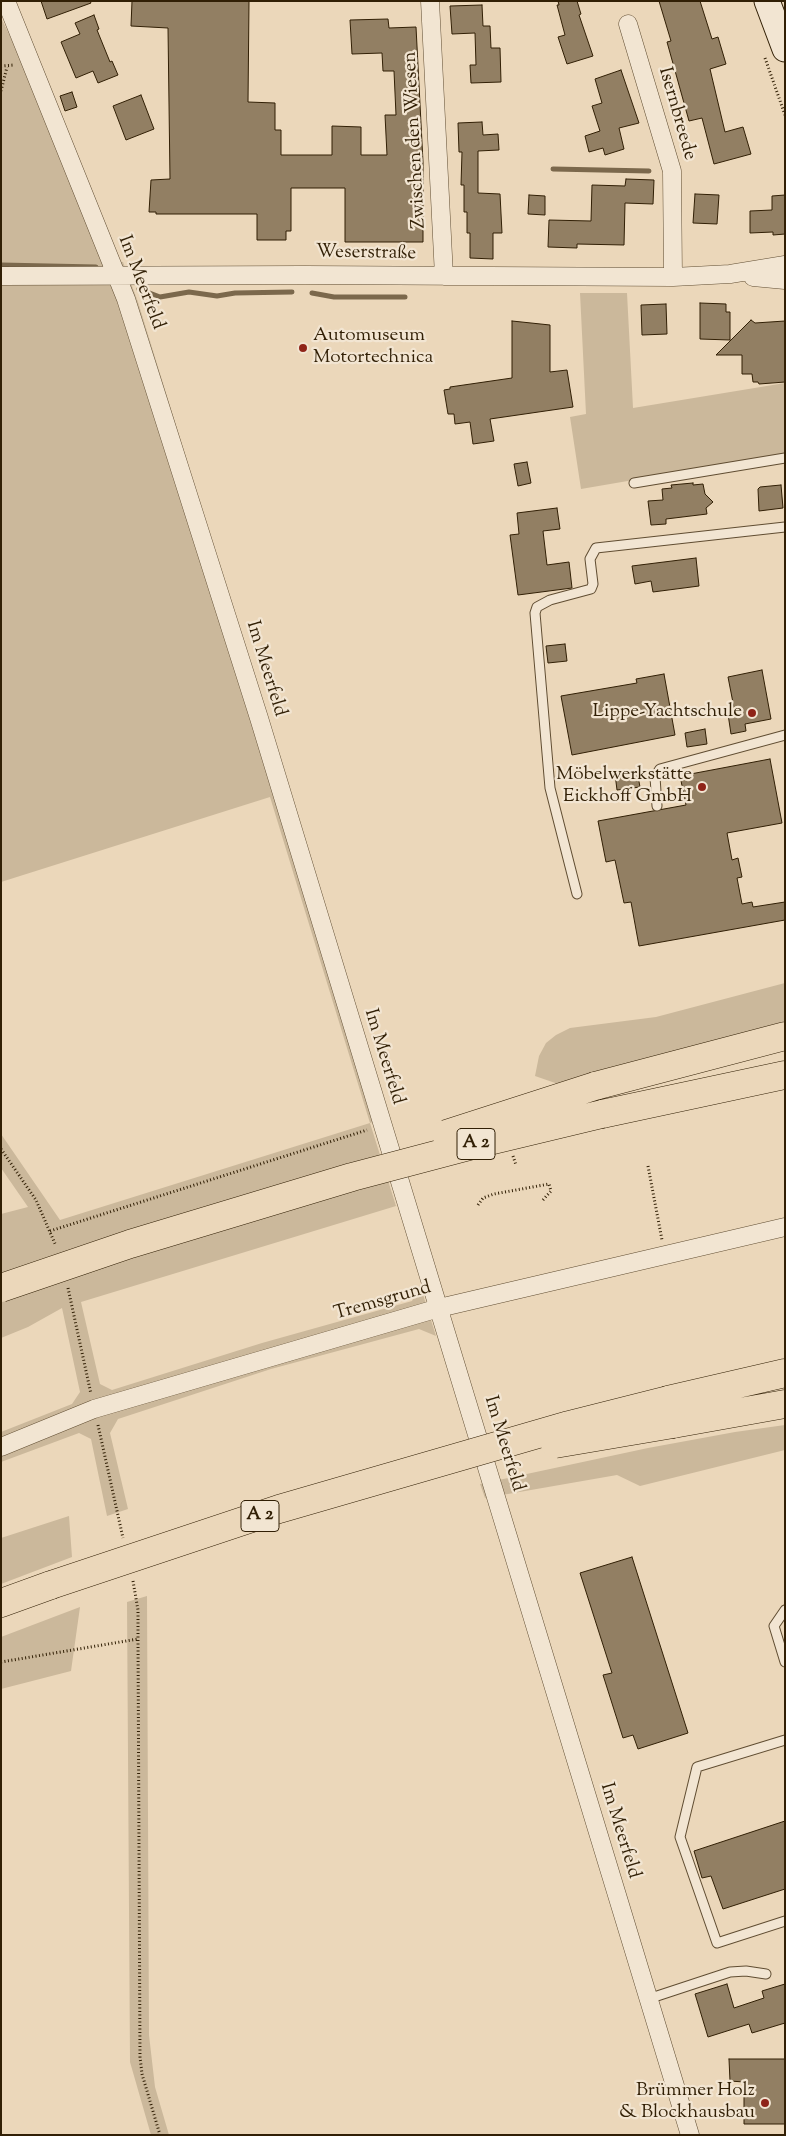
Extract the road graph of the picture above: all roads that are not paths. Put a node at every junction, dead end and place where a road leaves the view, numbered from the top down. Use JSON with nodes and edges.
{"nodes":[{"id":1,"x":6,"y":1,"type":"edge"},
{"id":2,"x":430,"y":1,"type":"edge"},
{"id":3,"x":767,"y":1,"type":"edge"},
{"id":4,"x":628,"y":24,"type":"dead end"},
{"id":5,"x":785,"y":50,"type":"edge"},
{"id":6,"x":785,"y":265,"type":"edge"},
{"id":7,"x":730,"y":274,"type":"junction"},
{"id":8,"x":116,"y":275,"type":"junction"},
{"id":9,"x":1,"y":276,"type":"edge"},
{"id":10,"x":444,"y":276,"type":"junction"},
{"id":11,"x":672,"y":277,"type":"junction"},
{"id":12,"x":785,"y":280,"type":"edge"},
{"id":13,"x":785,"y":458,"type":"edge"},
{"id":14,"x":634,"y":483,"type":"dead end"},
{"id":15,"x":785,"y":527,"type":"edge"},
{"id":16,"x":785,"y":735,"type":"edge"},
{"id":17,"x":657,"y":806,"type":"dead end"},
{"id":18,"x":577,"y":894,"type":"dead end"},
{"id":19,"x":785,"y":1036,"type":"edge"},
{"id":20,"x":785,"y":1075,"type":"edge"},
{"id":21,"x":352,"y":1177,"type":"junction"},
{"id":22,"x":785,"y":1227,"type":"edge"},
{"id":23,"x":1,"y":1288,"type":"edge"},
{"id":24,"x":440,"y":1308,"type":"junction"},
{"id":25,"x":785,"y":1373,"type":"edge"},
{"id":26,"x":785,"y":1404,"type":"edge"},
{"id":27,"x":671,"y":1412,"type":"junction"},
{"id":28,"x":1,"y":1447,"type":"edge"},
{"id":29,"x":1,"y":1603,"type":"edge"},
{"id":30,"x":785,"y":1610,"type":"edge"},
{"id":31,"x":785,"y":1662,"type":"edge"},
{"id":32,"x":785,"y":1740,"type":"edge"},
{"id":33,"x":785,"y":1921,"type":"edge"},
{"id":34,"x":766,"y":1974,"type":"dead end"},
{"id":35,"x":648,"y":1999,"type":"junction"},
{"id":36,"x":690,"y":2135,"type":"edge"}],
"edges":[{"from":1,"to":8,"type":"street","name":"Im Meerfeld"},
{"from":2,"to":10,"type":"street","name":"Zwischen den Wiesen"},
{"from":3,"to":5,"type":"main road"},
{"from":4,"to":11,"type":"street","name":"Isernbreede"},
{"from":6,"to":7,"type":"street","name":"Weserstraße"},
{"from":7,"to":11,"type":"street","name":"Weserstraße"},
{"from":7,"to":12,"type":"street","name":"Weserstraße"},
{"from":8,"to":9,"type":"street","name":"Weserstraße"},
{"from":8,"to":10,"type":"street","name":"Weserstraße"},
{"from":8,"to":24,"type":"street","name":"Im Meerfeld"},
{"from":10,"to":11,"type":"street","name":"Weserstraße"},
{"from":13,"to":14,"type":"lane"},
{"from":15,"to":18,"type":"lane"},
{"from":16,"to":17,"type":"lane"},
{"from":19,"to":21,"type":"highway","bridge":true},
{"from":20,"to":21,"type":"highway","number":"A 2","bridge":true},
{"from":21,"to":23,"type":"highway","number":"A 2","bridge":true},
{"from":22,"to":24,"type":"street","name":"Tremsgrund"},
{"from":24,"to":28,"type":"street","name":"Tremsgrund"},
{"from":24,"to":35,"type":"street","name":"Im Meerfeld"},
{"from":25,"to":27,"type":"highway"},
{"from":26,"to":27,"type":"highway"},
{"from":27,"to":29,"type":"highway","number":"A 2","bridge":true},
{"from":30,"to":31,"type":"lane"},
{"from":32,"to":33,"type":"lane"},
{"from":34,"to":35,"type":"lane"},
{"from":35,"to":36,"type":"street","name":"Im Meerfeld"}]}
